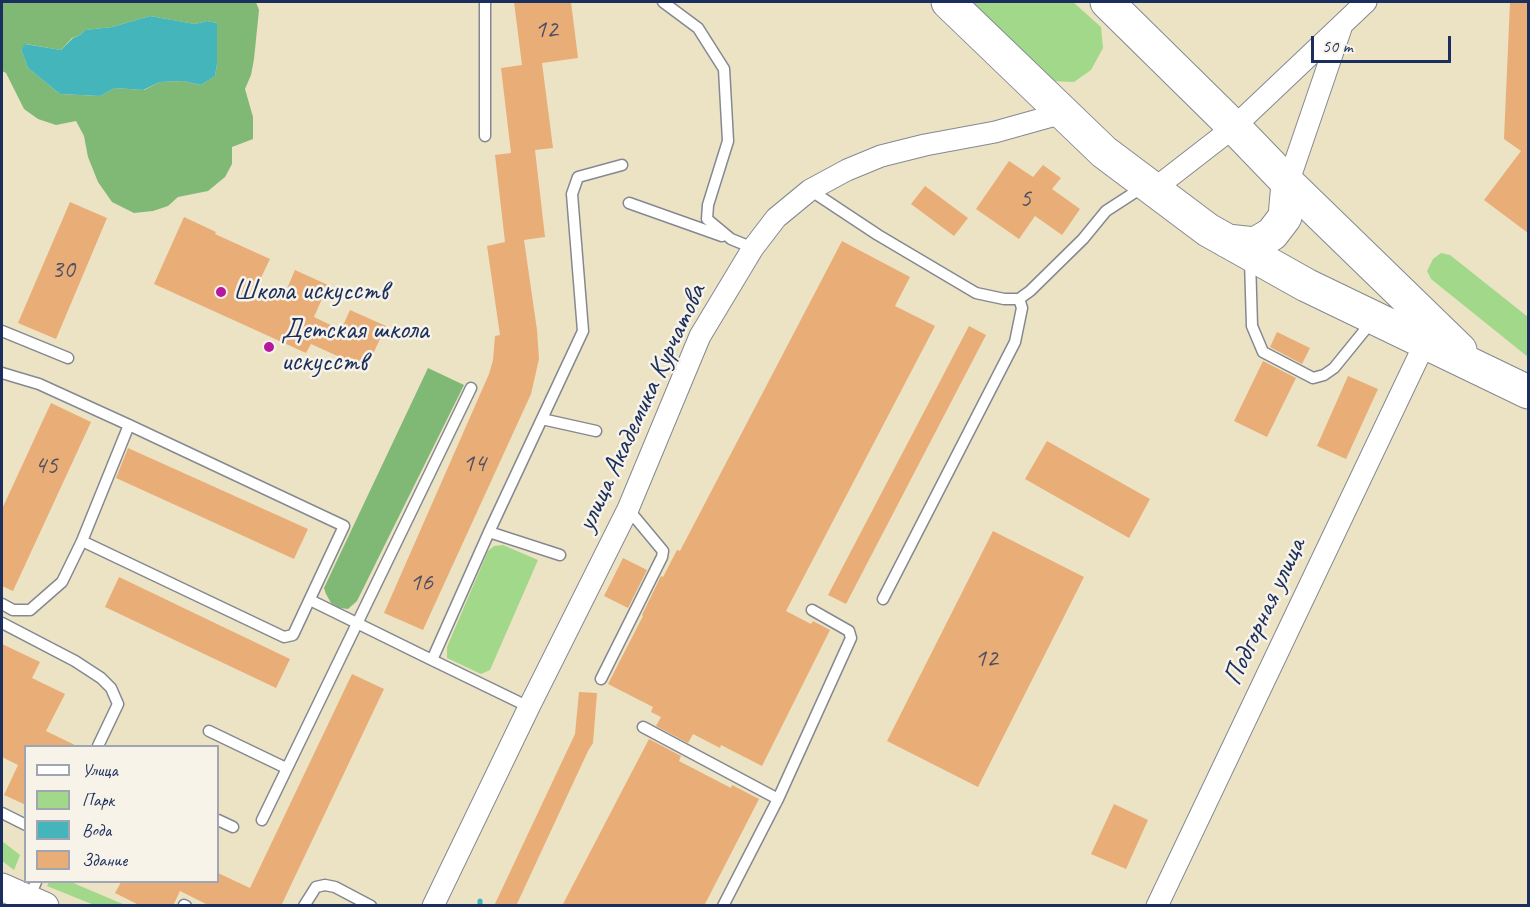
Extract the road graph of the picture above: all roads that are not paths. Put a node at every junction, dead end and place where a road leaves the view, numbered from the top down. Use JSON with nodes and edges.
{"nodes":[{"id":1,"x":485,"y":2,"type":"edge"},
{"id":2,"x":663,"y":2,"type":"edge"},
{"id":3,"x":948,"y":2,"type":"edge"},
{"id":4,"x":1107,"y":2,"type":"edge"},
{"id":5,"x":1349,"y":2,"type":"edge"},
{"id":6,"x":1366,"y":2,"type":"edge"},
{"id":7,"x":1343,"y":24,"type":"junction"},
{"id":8,"x":1063,"y":113,"type":"junction"},
{"id":9,"x":1234,"y":127,"type":"junction"},
{"id":10,"x":485,"y":136,"type":"dead end"},
{"id":11,"x":622,"y":165,"type":"dead end"},
{"id":12,"x":1287,"y":183,"type":"junction"},
{"id":13,"x":1151,"y":186,"type":"junction"},
{"id":14,"x":810,"y":190,"type":"junction"},
{"id":15,"x":629,"y":203,"type":"dead end"},
{"id":16,"x":731,"y":239,"type":"junction"},
{"id":17,"x":1238,"y":247,"type":"junction"},
{"id":18,"x":753,"y":248,"type":"junction"},
{"id":19,"x":1019,"y":299,"type":"junction"},
{"id":20,"x":1374,"y":318,"type":"junction"},
{"id":21,"x":2,"y":331,"type":"edge"},
{"id":22,"x":1425,"y":343,"type":"junction"},
{"id":23,"x":68,"y":358,"type":"dead end"},
{"id":24,"x":1480,"y":369,"type":"junction"},
{"id":25,"x":2,"y":373,"type":"edge"},
{"id":26,"x":471,"y":388,"type":"dead end"},
{"id":27,"x":1528,"y":392,"type":"edge"},
{"id":28,"x":542,"y":419,"type":"junction"},
{"id":29,"x":129,"y":425,"type":"junction"},
{"id":30,"x":596,"y":431,"type":"dead end"},
{"id":31,"x":628,"y":509,"type":"junction"},
{"id":32,"x":489,"y":532,"type":"junction"},
{"id":33,"x":82,"y":541,"type":"junction"},
{"id":34,"x":560,"y":555,"type":"dead end"},
{"id":35,"x":883,"y":599,"type":"dead end"},
{"id":36,"x":310,"y":600,"type":"junction"},
{"id":37,"x":2,"y":604,"type":"edge"},
{"id":38,"x":812,"y":610,"type":"dead end"},
{"id":39,"x":2,"y":623,"type":"edge"},
{"id":40,"x":356,"y":623,"type":"junction"},
{"id":41,"x":432,"y":660,"type":"junction"},
{"id":42,"x":601,"y":680,"type":"dead end"},
{"id":43,"x":529,"y":706,"type":"junction"},
{"id":44,"x":643,"y":727,"type":"dead end"},
{"id":45,"x":209,"y":731,"type":"dead end"},
{"id":46,"x":99,"y":745,"type":"edge"},
{"id":47,"x":286,"y":768,"type":"junction"},
{"id":48,"x":778,"y":800,"type":"junction"},
{"id":49,"x":2,"y":813,"type":"edge"},
{"id":50,"x":219,"y":820,"type":"edge"},
{"id":51,"x":261,"y":820,"type":"dead end"},
{"id":52,"x":24,"y":824,"type":"edge"},
{"id":53,"x":233,"y":827,"type":"dead end"},
{"id":54,"x":2,"y":887,"type":"edge"},
{"id":55,"x":34,"y":898,"type":"edge"},
{"id":56,"x":304,"y":906,"type":"edge"},
{"id":57,"x":371,"y":906,"type":"edge"},
{"id":58,"x":433,"y":906,"type":"edge"},
{"id":59,"x":723,"y":906,"type":"edge"},
{"id":60,"x":1157,"y":906,"type":"edge"}],
"edges":[{"from":1,"to":10,"type":"lane"},
{"from":2,"to":16,"type":"lane"},
{"from":3,"to":8,"type":"main road"},
{"from":4,"to":9,"type":"main road"},
{"from":5,"to":7,"type":"street"},
{"from":6,"to":7,"type":"street"},
{"from":7,"to":9,"type":"street"},
{"from":7,"to":12,"type":"street"},
{"from":8,"to":13,"type":"main road"},
{"from":8,"to":14,"type":"street","name":"улица Академика Курчатова"},
{"from":9,"to":12,"type":"main road"},
{"from":9,"to":13,"type":"street"},
{"from":11,"to":28,"type":"lane"},
{"from":12,"to":17,"type":"main road"},
{"from":12,"to":24,"type":"main road"},
{"from":13,"to":17,"type":"main road"},
{"from":13,"to":19,"type":"lane"},
{"from":14,"to":18,"type":"street","name":"улица Академика Курчатова"},
{"from":14,"to":19,"type":"lane"},
{"from":15,"to":16,"type":"lane"},
{"from":16,"to":18,"type":"lane"},
{"from":17,"to":20,"type":"main road"},
{"from":17,"to":20,"type":"lane"},
{"from":18,"to":31,"type":"street","name":"улица Академика Курчатова"},
{"from":19,"to":35,"type":"lane"},
{"from":20,"to":22,"type":"main road"},
{"from":21,"to":23,"type":"lane"},
{"from":22,"to":24,"type":"main road"},
{"from":22,"to":60,"type":"street","name":"Подгорная улица"},
{"from":24,"to":27,"type":"main road"},
{"from":25,"to":29,"type":"lane"},
{"from":26,"to":40,"type":"lane"},
{"from":28,"to":30,"type":"lane"},
{"from":28,"to":32,"type":"lane"},
{"from":29,"to":33,"type":"lane"},
{"from":29,"to":36,"type":"lane"},
{"from":31,"to":42,"type":"lane"},
{"from":31,"to":43,"type":"street","name":"улица Академика Курчатова"},
{"from":32,"to":34,"type":"lane"},
{"from":32,"to":41,"type":"lane"},
{"from":33,"to":36,"type":"lane"},
{"from":33,"to":37,"type":"lane"},
{"from":36,"to":40,"type":"lane"},
{"from":38,"to":48,"type":"lane"},
{"from":39,"to":46,"type":"lane"},
{"from":40,"to":41,"type":"lane"},
{"from":40,"to":47,"type":"lane"},
{"from":41,"to":43,"type":"lane"},
{"from":43,"to":58,"type":"street","name":"улица Академика Курчатова"},
{"from":44,"to":48,"type":"lane"},
{"from":45,"to":47,"type":"lane"},
{"from":47,"to":51,"type":"lane"},
{"from":48,"to":59,"type":"lane"},
{"from":49,"to":52,"type":"lane"},
{"from":50,"to":53,"type":"lane"},
{"from":54,"to":55,"type":"street"},
{"from":56,"to":57,"type":"lane"}]}
